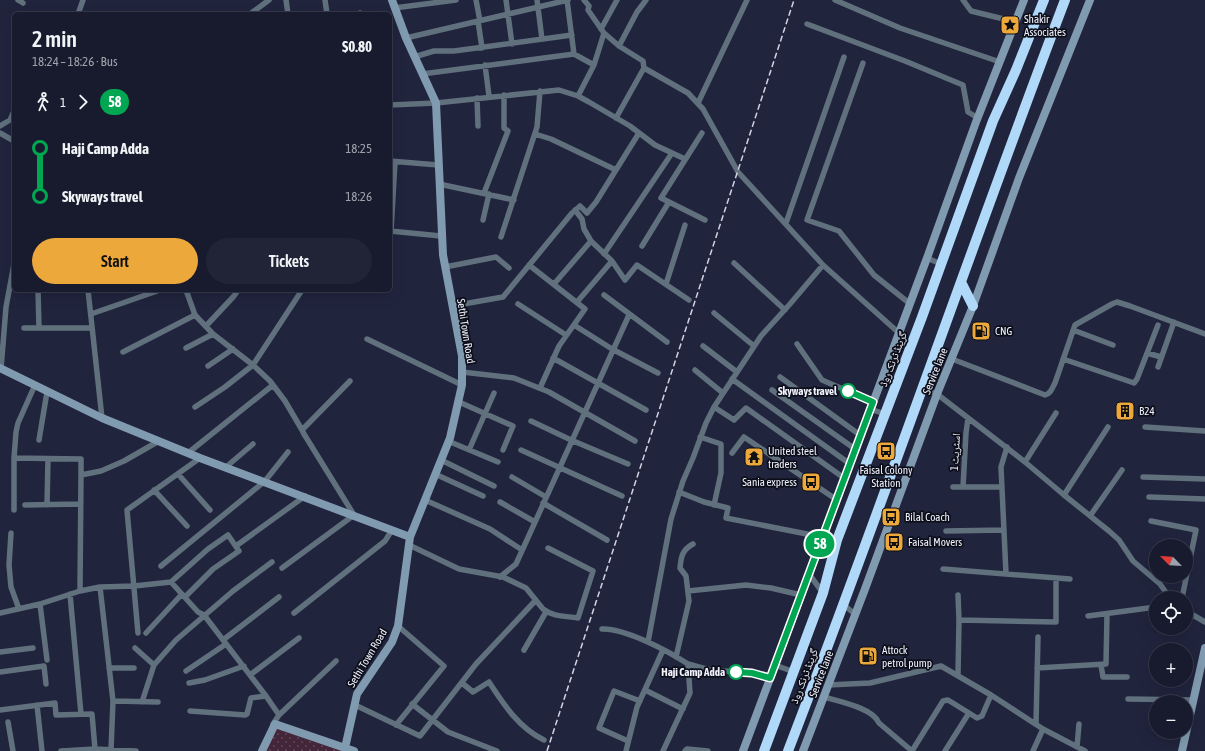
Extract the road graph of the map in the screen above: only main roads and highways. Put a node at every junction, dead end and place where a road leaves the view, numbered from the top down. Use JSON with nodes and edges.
{"nodes":[{"id":1,"x":1038,"y":0,"type":"edge"},
{"id":2,"x":1044,"y":0,"type":"edge"},
{"id":3,"x":1065,"y":0,"type":"edge"},
{"id":4,"x":1071,"y":0,"type":"edge"},
{"id":5,"x":993,"y":121,"type":"junction"},
{"id":6,"x":1017,"y":131,"type":"junction"},
{"id":7,"x":961,"y":282,"type":"junction"},
{"id":8,"x":973,"y":306,"type":"road end"},
{"id":9,"x":764,"y":751,"type":"edge"},
{"id":10,"x":788,"y":751,"type":"edge"}],
"edges":[{"from":1,"to":5,"type":"highway"},
{"from":2,"to":5,"type":"highway","name":"گرینڈ ٹرنک روڈ"},
{"from":3,"to":6,"type":"highway","name":"گرینڈ ٹرنک روڈ"},
{"from":4,"to":6,"type":"highway"},
{"from":5,"to":9,"type":"highway","name":"گرینڈ ٹرنک روڈ"},
{"from":6,"to":7,"type":"highway","name":"گرینڈ ٹرنک روڈ"},
{"from":7,"to":8,"type":"highway"},
{"from":7,"to":10,"type":"highway","name":"گرینڈ ٹرنک روڈ"}]}
